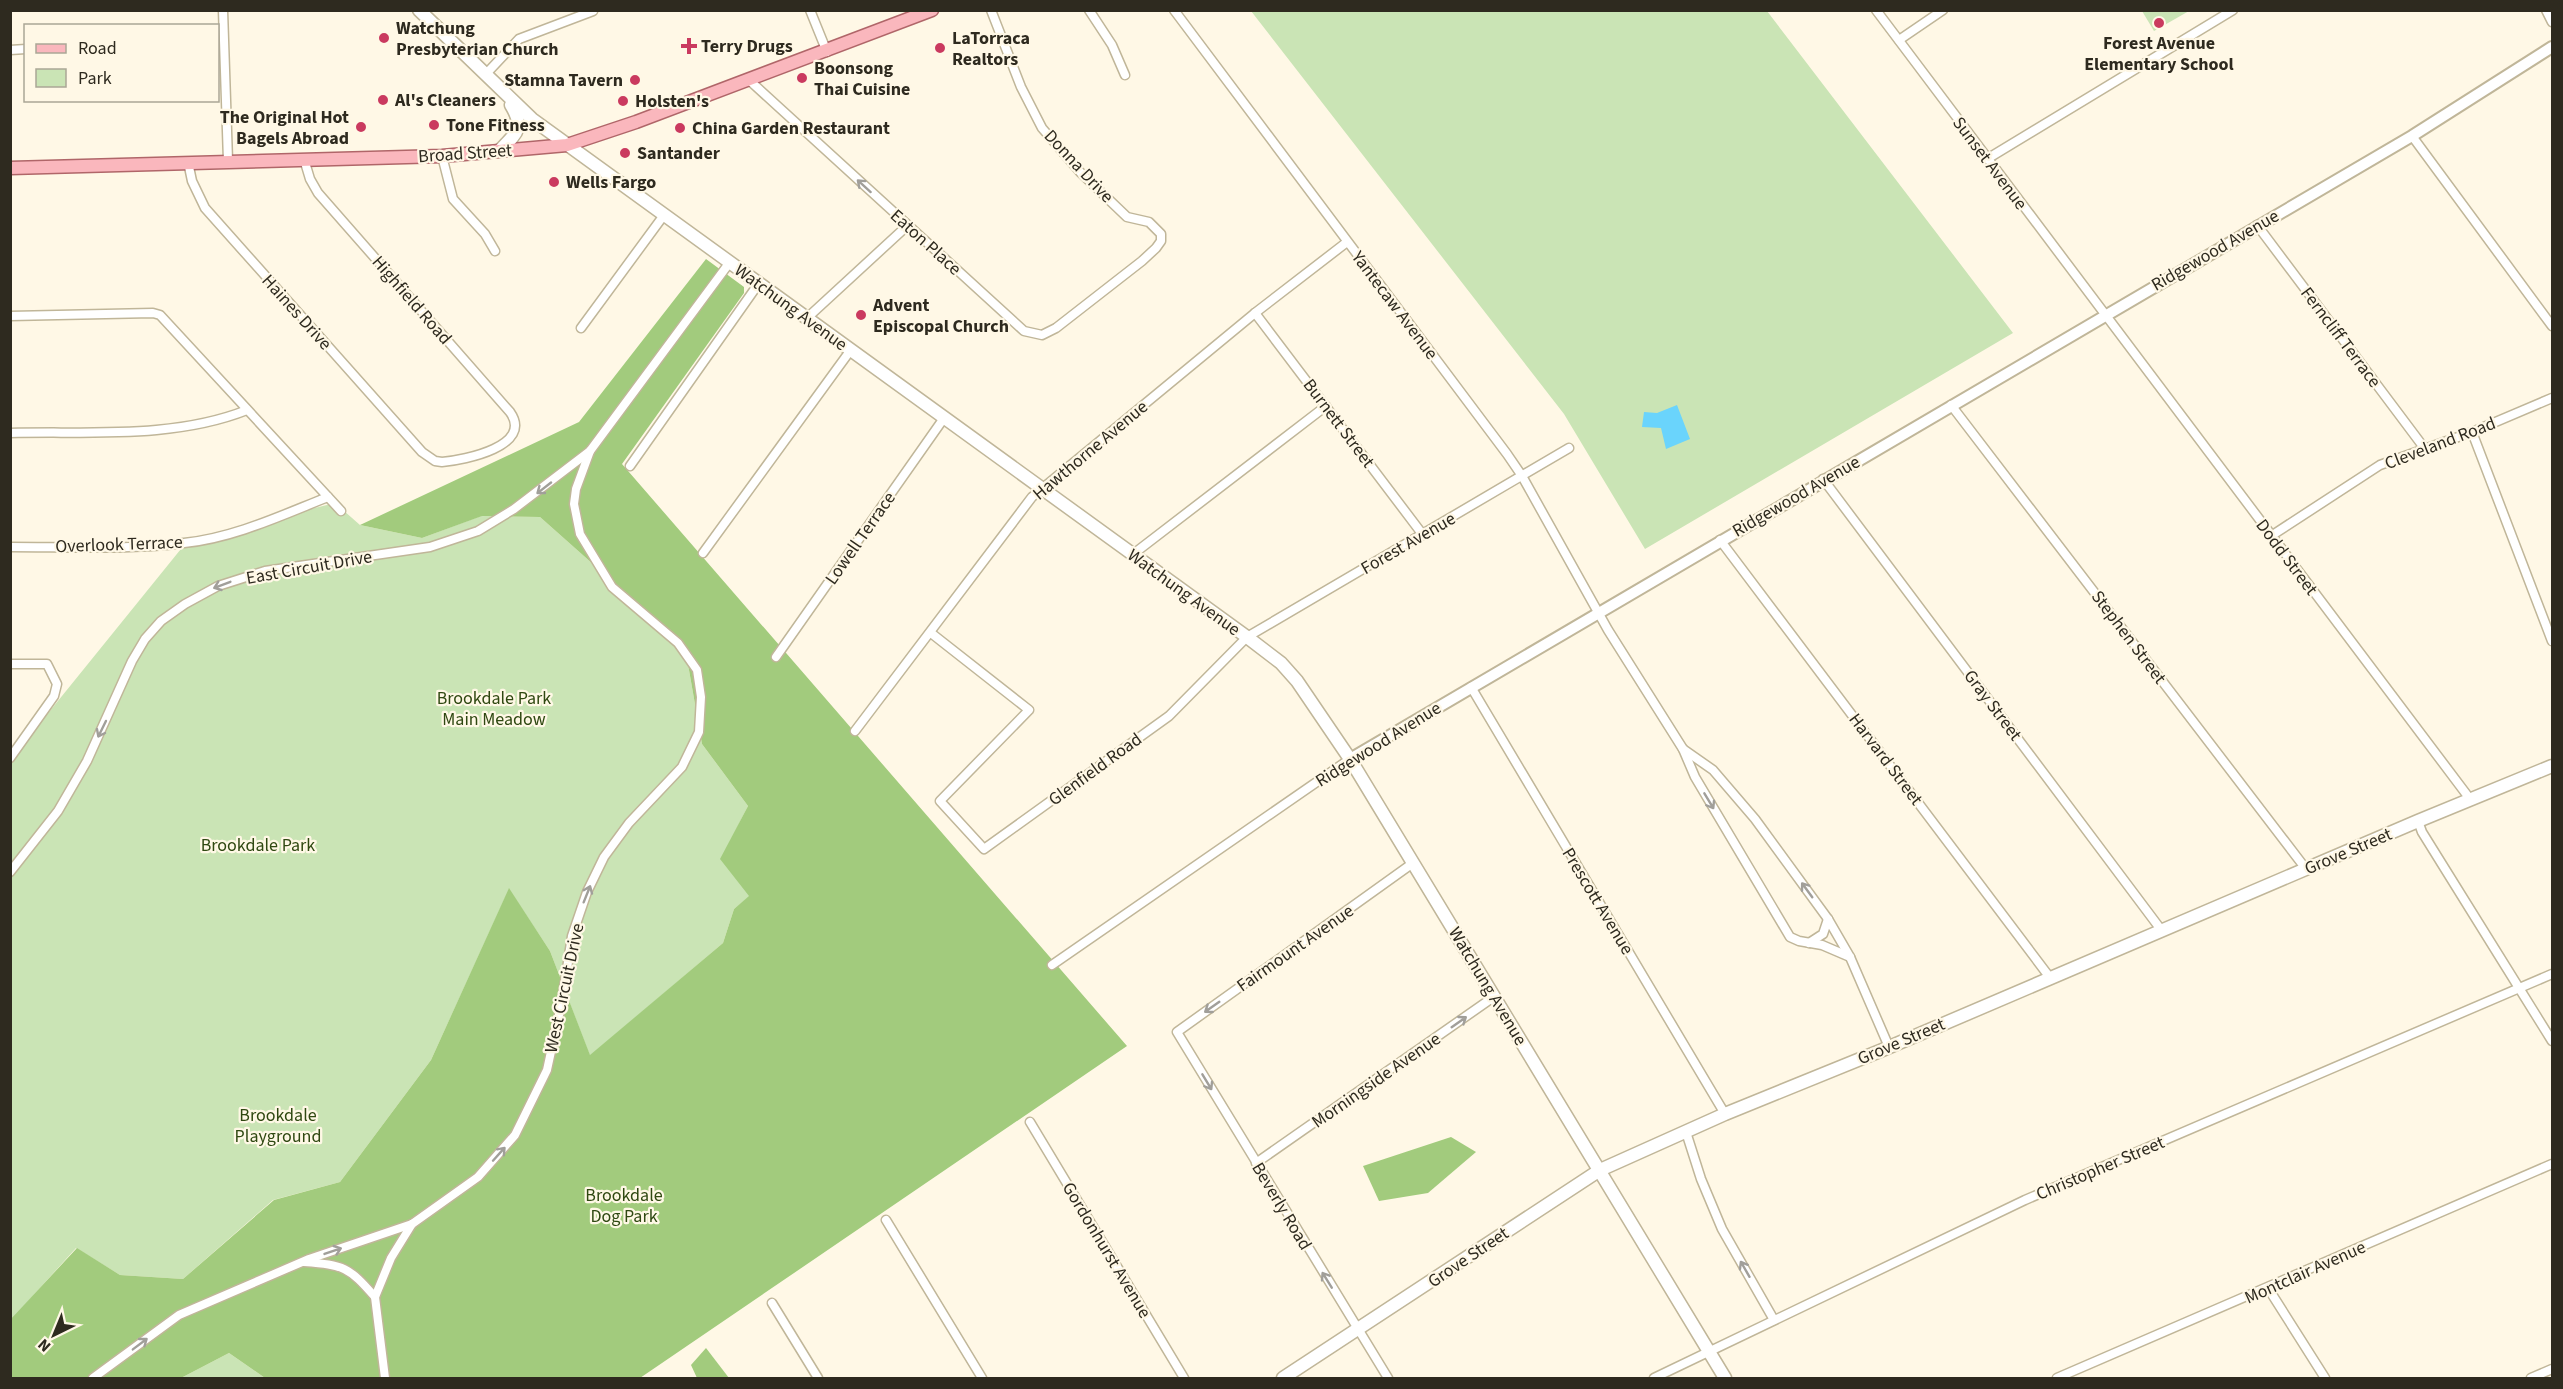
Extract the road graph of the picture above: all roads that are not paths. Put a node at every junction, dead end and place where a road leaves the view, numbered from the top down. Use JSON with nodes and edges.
{"nodes":[{"id":1,"x":223,"y":10,"type":"edge"},
{"id":2,"x":419,"y":10,"type":"edge"},
{"id":3,"x":810,"y":10,"type":"edge"},
{"id":4,"x":932,"y":10,"type":"edge"},
{"id":5,"x":992,"y":10,"type":"edge"},
{"id":6,"x":1089,"y":10,"type":"edge"},
{"id":7,"x":1174,"y":10,"type":"edge"},
{"id":8,"x":1876,"y":10,"type":"edge"},
{"id":9,"x":1943,"y":10,"type":"edge"},
{"id":10,"x":2233,"y":10,"type":"edge"},
{"id":11,"x":2546,"y":10,"type":"edge"},
{"id":12,"x":593,"y":11,"type":"edge"},
{"id":13,"x":2553,"y":22,"type":"edge"},
{"id":14,"x":1899,"y":40,"type":"junction"},
{"id":15,"x":221,"y":44,"type":"edge"},
{"id":16,"x":2553,"y":46,"type":"edge"},
{"id":17,"x":827,"y":52,"type":"junction"},
{"id":18,"x":485,"y":75,"type":"junction"},
{"id":19,"x":1125,"y":75,"type":"dead end"},
{"id":20,"x":749,"y":80,"type":"junction"},
{"id":21,"x":506,"y":96,"type":"junction"},
{"id":22,"x":2412,"y":136,"type":"junction"},
{"id":23,"x":567,"y":144,"type":"junction"},
{"id":24,"x":499,"y":151,"type":"junction"},
{"id":25,"x":441,"y":156,"type":"junction"},
{"id":26,"x":304,"y":159,"type":"junction"},
{"id":27,"x":1987,"y":159,"type":"junction"},
{"id":28,"x":228,"y":161,"type":"junction"},
{"id":29,"x":188,"y":162,"type":"junction"},
{"id":30,"x":10,"y":168,"type":"edge"},
{"id":31,"x":664,"y":215,"type":"junction"},
{"id":32,"x":908,"y":225,"type":"junction"},
{"id":33,"x":2257,"y":225,"type":"junction"},
{"id":34,"x":1347,"y":242,"type":"junction"},
{"id":35,"x":495,"y":250,"type":"dead end"},
{"id":36,"x":1142,"y":261,"type":"joint"},
{"id":37,"x":730,"y":262,"type":"junction"},
{"id":38,"x":759,"y":283,"type":"junction"},
{"id":39,"x":1255,"y":313,"type":"junction"},
{"id":40,"x":2104,"y":315,"type":"junction"},
{"id":41,"x":10,"y":316,"type":"edge"},
{"id":42,"x":807,"y":318,"type":"junction"},
{"id":43,"x":2553,"y":326,"type":"edge"},
{"id":44,"x":581,"y":328,"type":"dead end"},
{"id":45,"x":852,"y":351,"type":"junction"},
{"id":46,"x":2553,"y":398,"type":"edge"},
{"id":47,"x":1951,"y":405,"type":"junction"},
{"id":48,"x":1326,"y":406,"type":"junction"},
{"id":49,"x":248,"y":410,"type":"junction"},
{"id":50,"x":944,"y":418,"type":"junction"},
{"id":51,"x":2472,"y":432,"type":"junction"},
{"id":52,"x":10,"y":433,"type":"edge"},
{"id":53,"x":1569,"y":448,"type":"dead end"},
{"id":54,"x":2425,"y":449,"type":"junction"},
{"id":55,"x":590,"y":451,"type":"junction"},
{"id":56,"x":422,"y":452,"type":"joint"},
{"id":57,"x":630,"y":466,"type":"dead end"},
{"id":58,"x":1522,"y":476,"type":"junction"},
{"id":59,"x":1823,"y":479,"type":"junction"},
{"id":60,"x":1041,"y":488,"type":"junction"},
{"id":61,"x":328,"y":497,"type":"junction"},
{"id":62,"x":341,"y":511,"type":"dead end"},
{"id":63,"x":1423,"y":535,"type":"junction"},
{"id":64,"x":2271,"y":536,"type":"junction"},
{"id":65,"x":1720,"y":540,"type":"junction"},
{"id":66,"x":10,"y":547,"type":"edge"},
{"id":67,"x":703,"y":553,"type":"dead end"},
{"id":68,"x":1132,"y":555,"type":"junction"},
{"id":69,"x":1598,"y":612,"type":"junction"},
{"id":70,"x":931,"y":633,"type":"junction"},
{"id":71,"x":1247,"y":637,"type":"junction"},
{"id":72,"x":2553,"y":641,"type":"edge"},
{"id":73,"x":776,"y":657,"type":"dead end"},
{"id":74,"x":10,"y":664,"type":"edge"},
{"id":75,"x":1471,"y":687,"type":"junction"},
{"id":76,"x":855,"y":731,"type":"dead end"},
{"id":77,"x":1683,"y":749,"type":"junction"},
{"id":78,"x":10,"y":758,"type":"edge"},
{"id":79,"x":1350,"y":759,"type":"junction"},
{"id":80,"x":2553,"y":766,"type":"edge"},
{"id":81,"x":2470,"y":799,"type":"junction"},
{"id":82,"x":2418,"y":821,"type":"junction"},
{"id":83,"x":1413,"y":863,"type":"junction"},
{"id":84,"x":2306,"y":869,"type":"junction"},
{"id":85,"x":10,"y":872,"type":"edge"},
{"id":86,"x":1828,"y":919,"type":"junction"},
{"id":87,"x":2162,"y":931,"type":"junction"},
{"id":88,"x":1809,"y":943,"type":"junction"},
{"id":89,"x":1850,"y":957,"type":"junction"},
{"id":90,"x":1052,"y":965,"type":"dead end"},
{"id":91,"x":2553,"y":974,"type":"edge"},
{"id":92,"x":2051,"y":979,"type":"junction"},
{"id":93,"x":2520,"y":988,"type":"junction"},
{"id":94,"x":1495,"y":996,"type":"junction"},
{"id":95,"x":1177,"y":1032,"type":"joint"},
{"id":96,"x":2553,"y":1041,"type":"edge"},
{"id":97,"x":1889,"y":1047,"type":"junction"},
{"id":98,"x":1725,"y":1114,"type":"junction"},
{"id":99,"x":1030,"y":1122,"type":"dead end"},
{"id":100,"x":1686,"y":1132,"type":"junction"},
{"id":101,"x":1256,"y":1164,"type":"junction"},
{"id":102,"x":2553,"y":1164,"type":"edge"},
{"id":103,"x":1600,"y":1170,"type":"junction"},
{"id":104,"x":886,"y":1220,"type":"dead end"},
{"id":105,"x":412,"y":1224,"type":"junction"},
{"id":106,"x":303,"y":1262,"type":"junction"},
{"id":107,"x":2268,"y":1288,"type":"junction"},
{"id":108,"x":375,"y":1297,"type":"junction"},
{"id":109,"x":772,"y":1303,"type":"dead end"},
{"id":110,"x":1774,"y":1320,"type":"junction"},
{"id":111,"x":1359,"y":1329,"type":"junction"},
{"id":112,"x":1708,"y":1351,"type":"junction"},
{"id":113,"x":2553,"y":1369,"type":"edge"},
{"id":114,"x":93,"y":1378,"type":"edge"},
{"id":115,"x":386,"y":1378,"type":"edge"},
{"id":116,"x":819,"y":1378,"type":"edge"},
{"id":117,"x":982,"y":1378,"type":"edge"},
{"id":118,"x":1184,"y":1378,"type":"edge"},
{"id":119,"x":1283,"y":1378,"type":"edge"},
{"id":120,"x":1388,"y":1378,"type":"edge"},
{"id":121,"x":1654,"y":1378,"type":"edge"},
{"id":122,"x":1725,"y":1378,"type":"edge"},
{"id":123,"x":2057,"y":1378,"type":"edge"},
{"id":124,"x":2325,"y":1378,"type":"edge"},
{"id":125,"x":2530,"y":1378,"type":"edge"}],
"edges":[{"from":1,"to":15,"type":"street"},
{"from":2,"to":18,"type":"main road","name":"Watchung Avenue"},
{"from":3,"to":17,"type":"street"},
{"from":4,"to":17,"type":"main road","name":"Broad Street"},
{"from":5,"to":36,"type":"street","name":"Donna Drive"},
{"from":6,"to":19,"type":"street"},
{"from":7,"to":34,"type":"street","name":"Yantecaw Avenue"},
{"from":8,"to":14,"type":"street","name":"Sunset Avenue"},
{"from":9,"to":14,"type":"street"},
{"from":10,"to":27,"type":"street"},
{"from":11,"to":13,"type":"street"},
{"from":12,"to":18,"type":"street"},
{"from":14,"to":27,"type":"street","name":"Sunset Avenue"},
{"from":15,"to":28,"type":"street"},
{"from":16,"to":22,"type":"street","name":"Ridgewood Avenue"},
{"from":17,"to":20,"type":"main road","name":"Broad Street"},
{"from":18,"to":21,"type":"main road","name":"Watchung Avenue"},
{"from":20,"to":23,"type":"main road","name":"Broad Street"},
{"from":32,"to":20,"type":"street","name":"Eaton Place","one_way":true},
{"from":21,"to":23,"type":"main road","name":"Watchung Avenue"},
{"from":21,"to":24,"type":"main road"},
{"from":22,"to":33,"type":"street","name":"Ridgewood Avenue"},
{"from":22,"to":43,"type":"street"},
{"from":23,"to":24,"type":"main road","name":"Broad Street"},
{"from":23,"to":31,"type":"main road","name":"Watchung Avenue"},
{"from":24,"to":25,"type":"main road","name":"Broad Street"},
{"from":25,"to":26,"type":"main road","name":"Broad Street"},
{"from":25,"to":35,"type":"street"},
{"from":26,"to":28,"type":"main road","name":"Broad Street"},
{"from":26,"to":56,"type":"street","name":"Highfield Road"},
{"from":27,"to":40,"type":"street","name":"Sunset Avenue"},
{"from":28,"to":29,"type":"main road","name":"Broad Street"},
{"from":29,"to":30,"type":"main road","name":"Broad Street"},
{"from":29,"to":56,"type":"street","name":"Haines Drive"},
{"from":31,"to":37,"type":"main road","name":"Watchung Avenue"},
{"from":31,"to":44,"type":"street"},
{"from":32,"to":36,"type":"street","name":"Eaton Place"},
{"from":32,"to":42,"type":"street"},
{"from":33,"to":40,"type":"street","name":"Ridgewood Avenue"},
{"from":33,"to":54,"type":"street","name":"Ferncliff Terrace"},
{"from":34,"to":39,"type":"street","name":"Hawthorne Avenue"},
{"from":34,"to":58,"type":"street","name":"Yantecaw Avenue"},
{"from":37,"to":38,"type":"main road","name":"Watchung Avenue"},
{"from":37,"to":55,"type":"street"},
{"from":38,"to":42,"type":"main road","name":"Watchung Avenue"},
{"from":38,"to":57,"type":"street"},
{"from":39,"to":48,"type":"street","name":"Burnett Street"},
{"from":39,"to":60,"type":"street","name":"Hawthorne Avenue"},
{"from":40,"to":47,"type":"street","name":"Ridgewood Avenue"},
{"from":40,"to":64,"type":"street","name":"Dodd Street"},
{"from":41,"to":49,"type":"street"},
{"from":42,"to":45,"type":"main road","name":"Watchung Avenue"},
{"from":45,"to":50,"type":"main road","name":"Watchung Avenue"},
{"from":45,"to":67,"type":"street"},
{"from":46,"to":51,"type":"street","name":"Cleveland Road"},
{"from":47,"to":59,"type":"street","name":"Ridgewood Avenue"},
{"from":47,"to":84,"type":"street","name":"Stephen Street"},
{"from":48,"to":63,"type":"street","name":"Burnett Street"},
{"from":48,"to":68,"type":"street"},
{"from":49,"to":52,"type":"street"},
{"from":49,"to":61,"type":"street"},
{"from":50,"to":60,"type":"main road","name":"Watchung Avenue"},
{"from":50,"to":73,"type":"street","name":"Lowell Terrace"},
{"from":51,"to":54,"type":"street","name":"Cleveland Road"},
{"from":51,"to":72,"type":"street"},
{"from":53,"to":58,"type":"street","name":"Forest Avenue"},
{"from":54,"to":64,"type":"street","name":"Cleveland Road"},
{"from":55,"to":85,"type":"street","name":"East Circuit Drive","one_way":true},
{"from":105,"to":55,"type":"street","name":"West Circuit Drive","one_way":true},
{"from":58,"to":63,"type":"street","name":"Forest Avenue"},
{"from":58,"to":69,"type":"street","name":"Yantecaw Avenue"},
{"from":59,"to":65,"type":"street","name":"Ridgewood Avenue"},
{"from":59,"to":87,"type":"street","name":"Gray Street"},
{"from":60,"to":68,"type":"main road","name":"Watchung Avenue"},
{"from":60,"to":70,"type":"street","name":"Hawthorne Avenue"},
{"from":61,"to":62,"type":"street"},
{"from":61,"to":66,"type":"street","name":"Overlook Terrace"},
{"from":63,"to":71,"type":"street","name":"Forest Avenue"},
{"from":64,"to":81,"type":"street","name":"Dodd Street"},
{"from":65,"to":69,"type":"street","name":"Ridgewood Avenue"},
{"from":65,"to":92,"type":"street","name":"Harvard Street"},
{"from":68,"to":71,"type":"main road","name":"Watchung Avenue"},
{"from":69,"to":75,"type":"street","name":"Ridgewood Avenue"},
{"from":69,"to":77,"type":"street","name":"Yantecaw Avenue"},
{"from":70,"to":71,"type":"street","name":"Glenfield Road"},
{"from":70,"to":76,"type":"street","name":"Hawthorne Avenue"},
{"from":71,"to":79,"type":"main road","name":"Watchung Avenue"},
{"from":74,"to":78,"type":"street"},
{"from":75,"to":79,"type":"street","name":"Ridgewood Avenue"},
{"from":75,"to":98,"type":"street","name":"Prescott Avenue"},
{"from":86,"to":77,"type":"street","one_way":true},
{"from":77,"to":88,"type":"street","one_way":true},
{"from":79,"to":83,"type":"main road","name":"Watchung Avenue"},
{"from":79,"to":90,"type":"street","name":"Ridgewood Avenue"},
{"from":80,"to":81,"type":"main road","name":"Grove Street"},
{"from":81,"to":82,"type":"main road","name":"Grove Street"},
{"from":82,"to":84,"type":"main road","name":"Grove Street"},
{"from":82,"to":93,"type":"street"},
{"from":83,"to":94,"type":"main road","name":"Watchung Avenue"},
{"from":83,"to":95,"type":"street","name":"Fairmount Avenue","one_way":true},
{"from":84,"to":87,"type":"main road","name":"Grove Street"},
{"from":86,"to":88,"type":"street"},
{"from":86,"to":89,"type":"street"},
{"from":87,"to":92,"type":"main road","name":"Grove Street"},
{"from":88,"to":89,"type":"street"},
{"from":89,"to":97,"type":"street"},
{"from":91,"to":93,"type":"street","name":"Christopher Street"},
{"from":92,"to":97,"type":"main road","name":"Grove Street"},
{"from":93,"to":96,"type":"street"},
{"from":93,"to":110,"type":"street","name":"Christopher Street"},
{"from":101,"to":94,"type":"street","name":"Morningside Avenue","one_way":true},
{"from":94,"to":103,"type":"main road","name":"Watchung Avenue"},
{"from":95,"to":101,"type":"street","name":"Beverly Road","one_way":true},
{"from":97,"to":98,"type":"main road","name":"Grove Street"},
{"from":98,"to":100,"type":"main road","name":"Grove Street"},
{"from":99,"to":118,"type":"street","name":"Gordonhurst Avenue"},
{"from":100,"to":103,"type":"main road","name":"Grove Street"},
{"from":110,"to":100,"type":"street","one_way":true},
{"from":111,"to":101,"type":"street","name":"Beverly Road","one_way":true},
{"from":102,"to":107,"type":"street","name":"Montclair Avenue"},
{"from":103,"to":111,"type":"main road","name":"Grove Street"},
{"from":103,"to":112,"type":"main road","name":"Watchung Avenue"},
{"from":104,"to":117,"type":"street"},
{"from":106,"to":105,"type":"street","name":"West Circuit Drive","one_way":true},
{"from":105,"to":108,"type":"street"},
{"from":106,"to":108,"type":"street","name":"West Circuit Drive"},
{"from":114,"to":106,"type":"street","name":"West Circuit Drive","one_way":true},
{"from":107,"to":123,"type":"street","name":"Montclair Avenue"},
{"from":107,"to":124,"type":"street"},
{"from":108,"to":115,"type":"street"},
{"from":109,"to":116,"type":"street"},
{"from":110,"to":112,"type":"street","name":"Christopher Street"},
{"from":111,"to":119,"type":"main road","name":"Grove Street"},
{"from":111,"to":120,"type":"street","name":"Beverly Road"},
{"from":112,"to":121,"type":"street","name":"Christopher Street"},
{"from":112,"to":122,"type":"main road","name":"Watchung Avenue"},
{"from":113,"to":125,"type":"street"}]}
